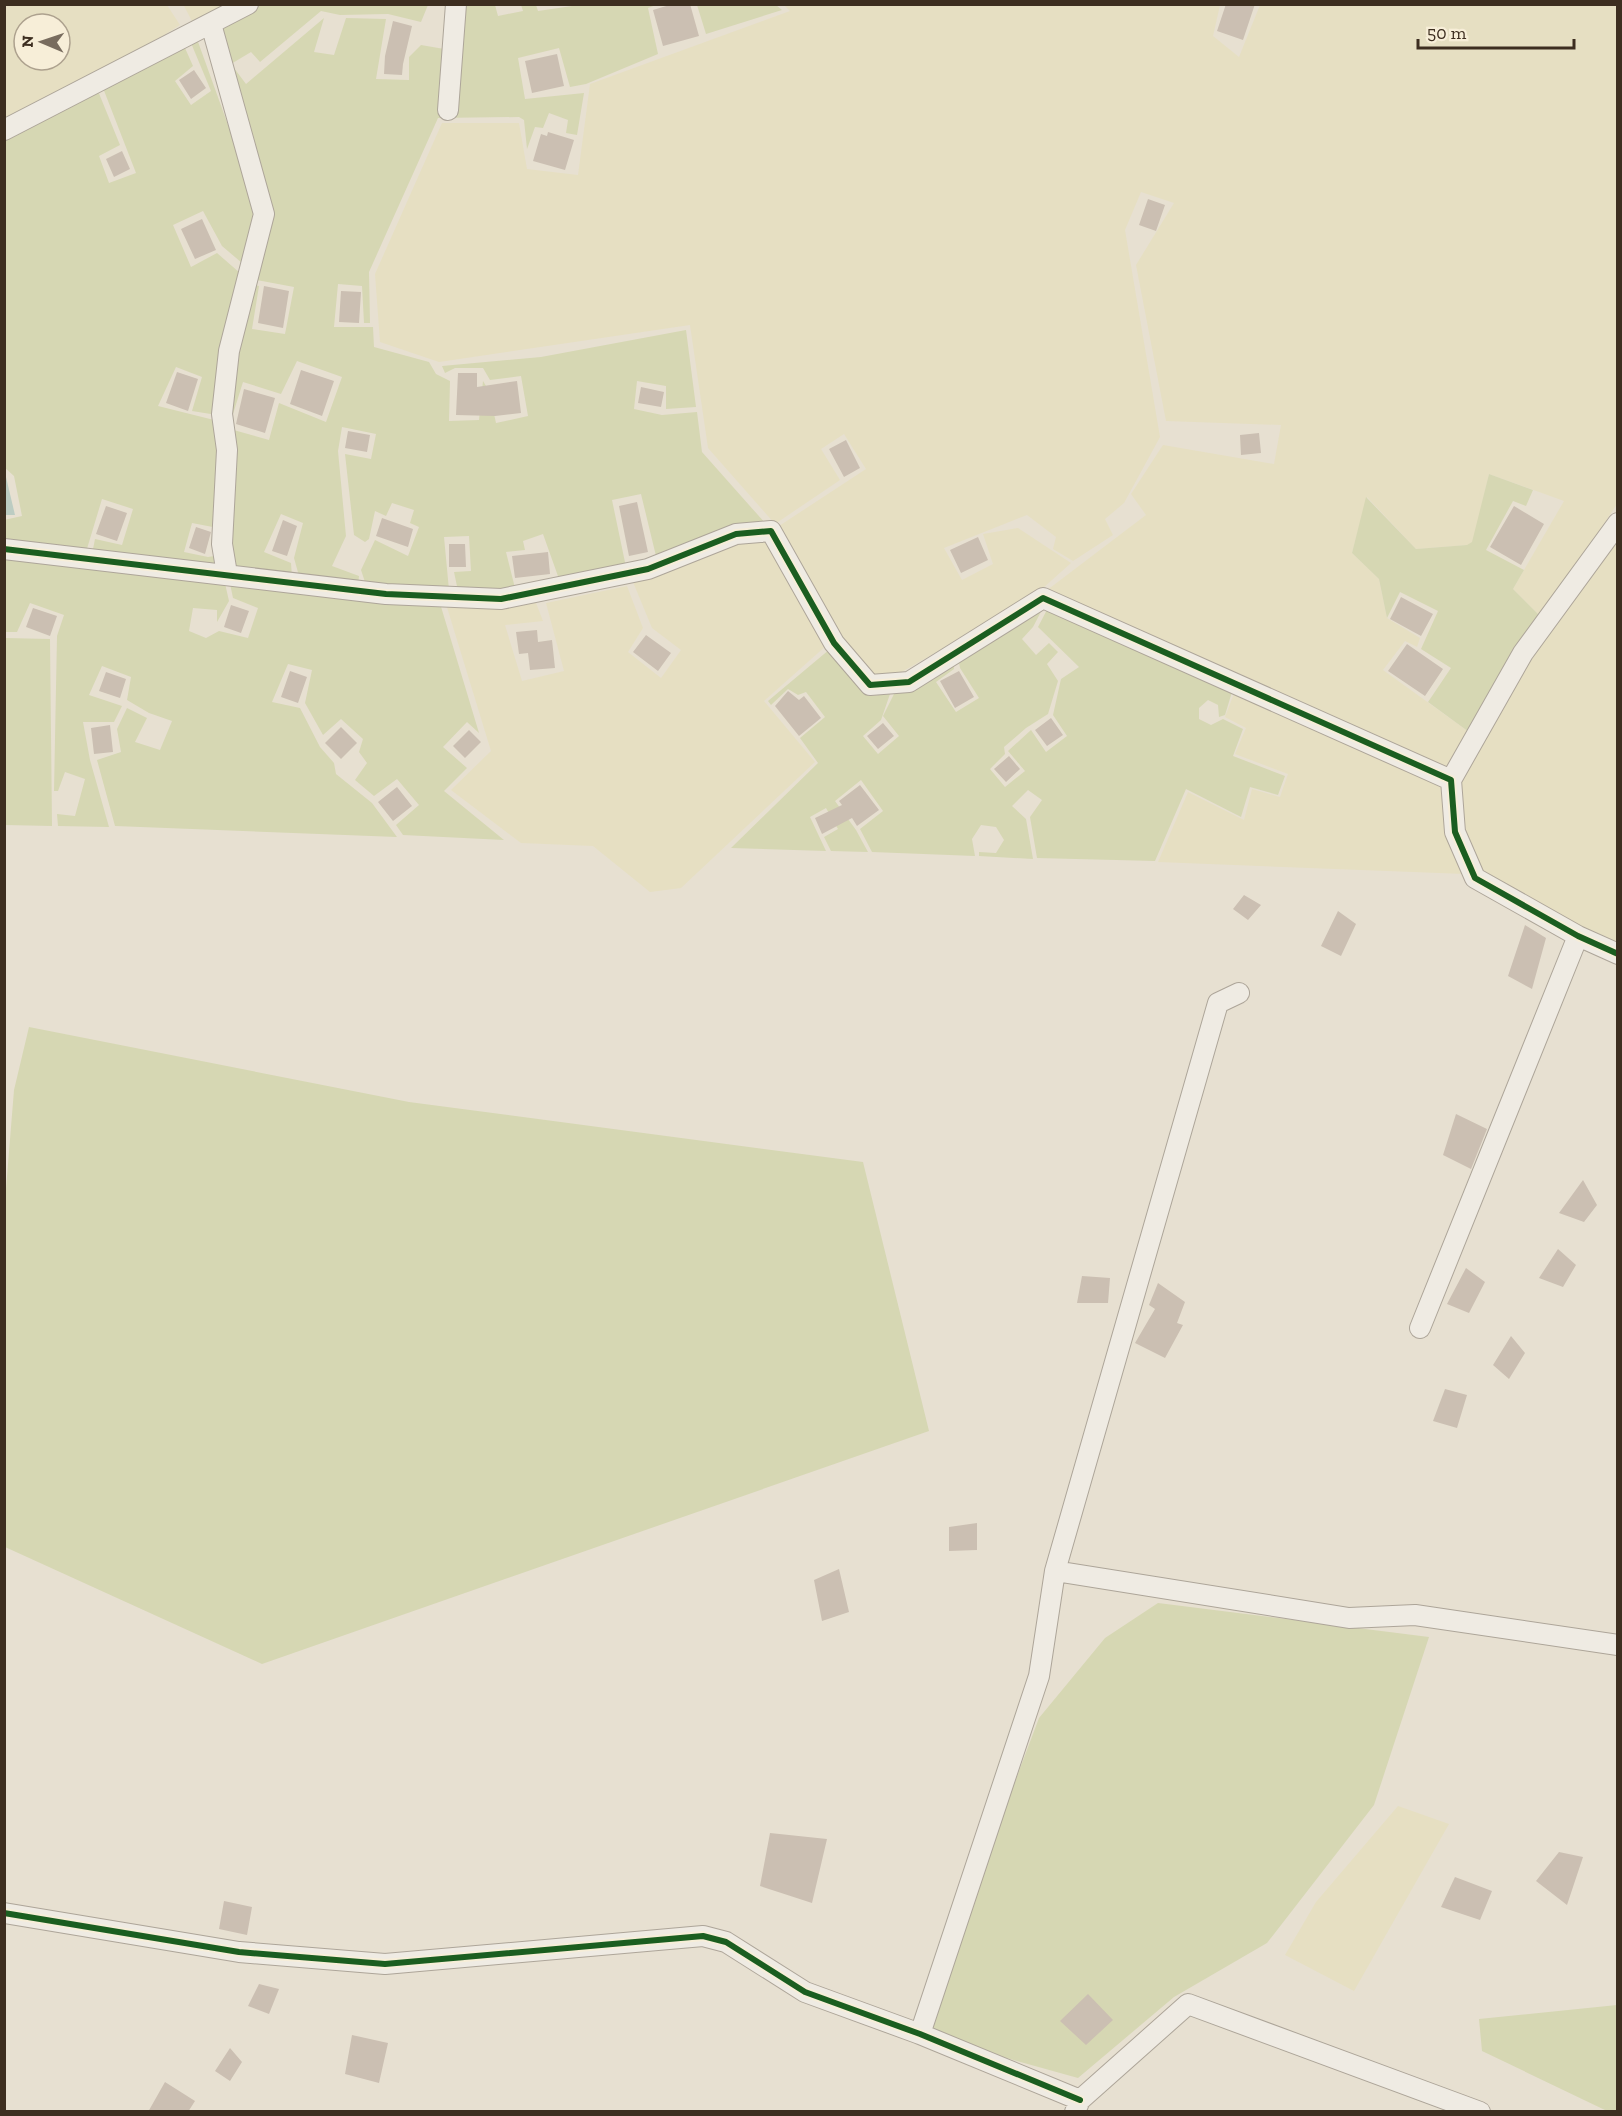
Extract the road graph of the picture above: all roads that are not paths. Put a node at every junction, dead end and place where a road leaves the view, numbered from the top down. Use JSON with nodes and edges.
{"nodes":[{"id":1,"x":248,"y":4,"type":"edge"},
{"id":2,"x":456,"y":4,"type":"edge"},
{"id":3,"x":211,"y":24,"type":"junction"},
{"id":4,"x":448,"y":110,"type":"dead end"},
{"id":5,"x":4,"y":130,"type":"edge"},
{"id":6,"x":1617,"y":523,"type":"edge"},
{"id":7,"x":4,"y":549,"type":"edge"},
{"id":8,"x":227,"y":574,"type":"junction"},
{"id":9,"x":1452,"y":780,"type":"junction"},
{"id":10,"x":1578,"y":936,"type":"junction"},
{"id":11,"x":1617,"y":954,"type":"edge"},
{"id":12,"x":1239,"y":993,"type":"dead end"},
{"id":13,"x":1420,"y":1328,"type":"dead end"},
{"id":14,"x":1055,"y":1571,"type":"junction"},
{"id":15,"x":1617,"y":1645,"type":"edge"},
{"id":16,"x":4,"y":1913,"type":"edge"},
{"id":17,"x":920,"y":2034,"type":"junction"},
{"id":18,"x":1078,"y":2106,"type":"edge"},
{"id":19,"x":1479,"y":2112,"type":"edge"}],
"edges":[{"from":1,"to":3,"type":"street"},
{"from":2,"to":4,"type":"street"},
{"from":3,"to":5,"type":"street"},
{"from":3,"to":8,"type":"street"},
{"from":6,"to":9,"type":"street"},
{"from":7,"to":8,"type":"street"},
{"from":8,"to":9,"type":"street"},
{"from":9,"to":10,"type":"street"},
{"from":10,"to":11,"type":"street"},
{"from":10,"to":13,"type":"street"},
{"from":12,"to":14,"type":"street"},
{"from":14,"to":15,"type":"street"},
{"from":14,"to":17,"type":"street"},
{"from":16,"to":17,"type":"street"},
{"from":17,"to":18,"type":"street"},
{"from":18,"to":19,"type":"street"}]}
